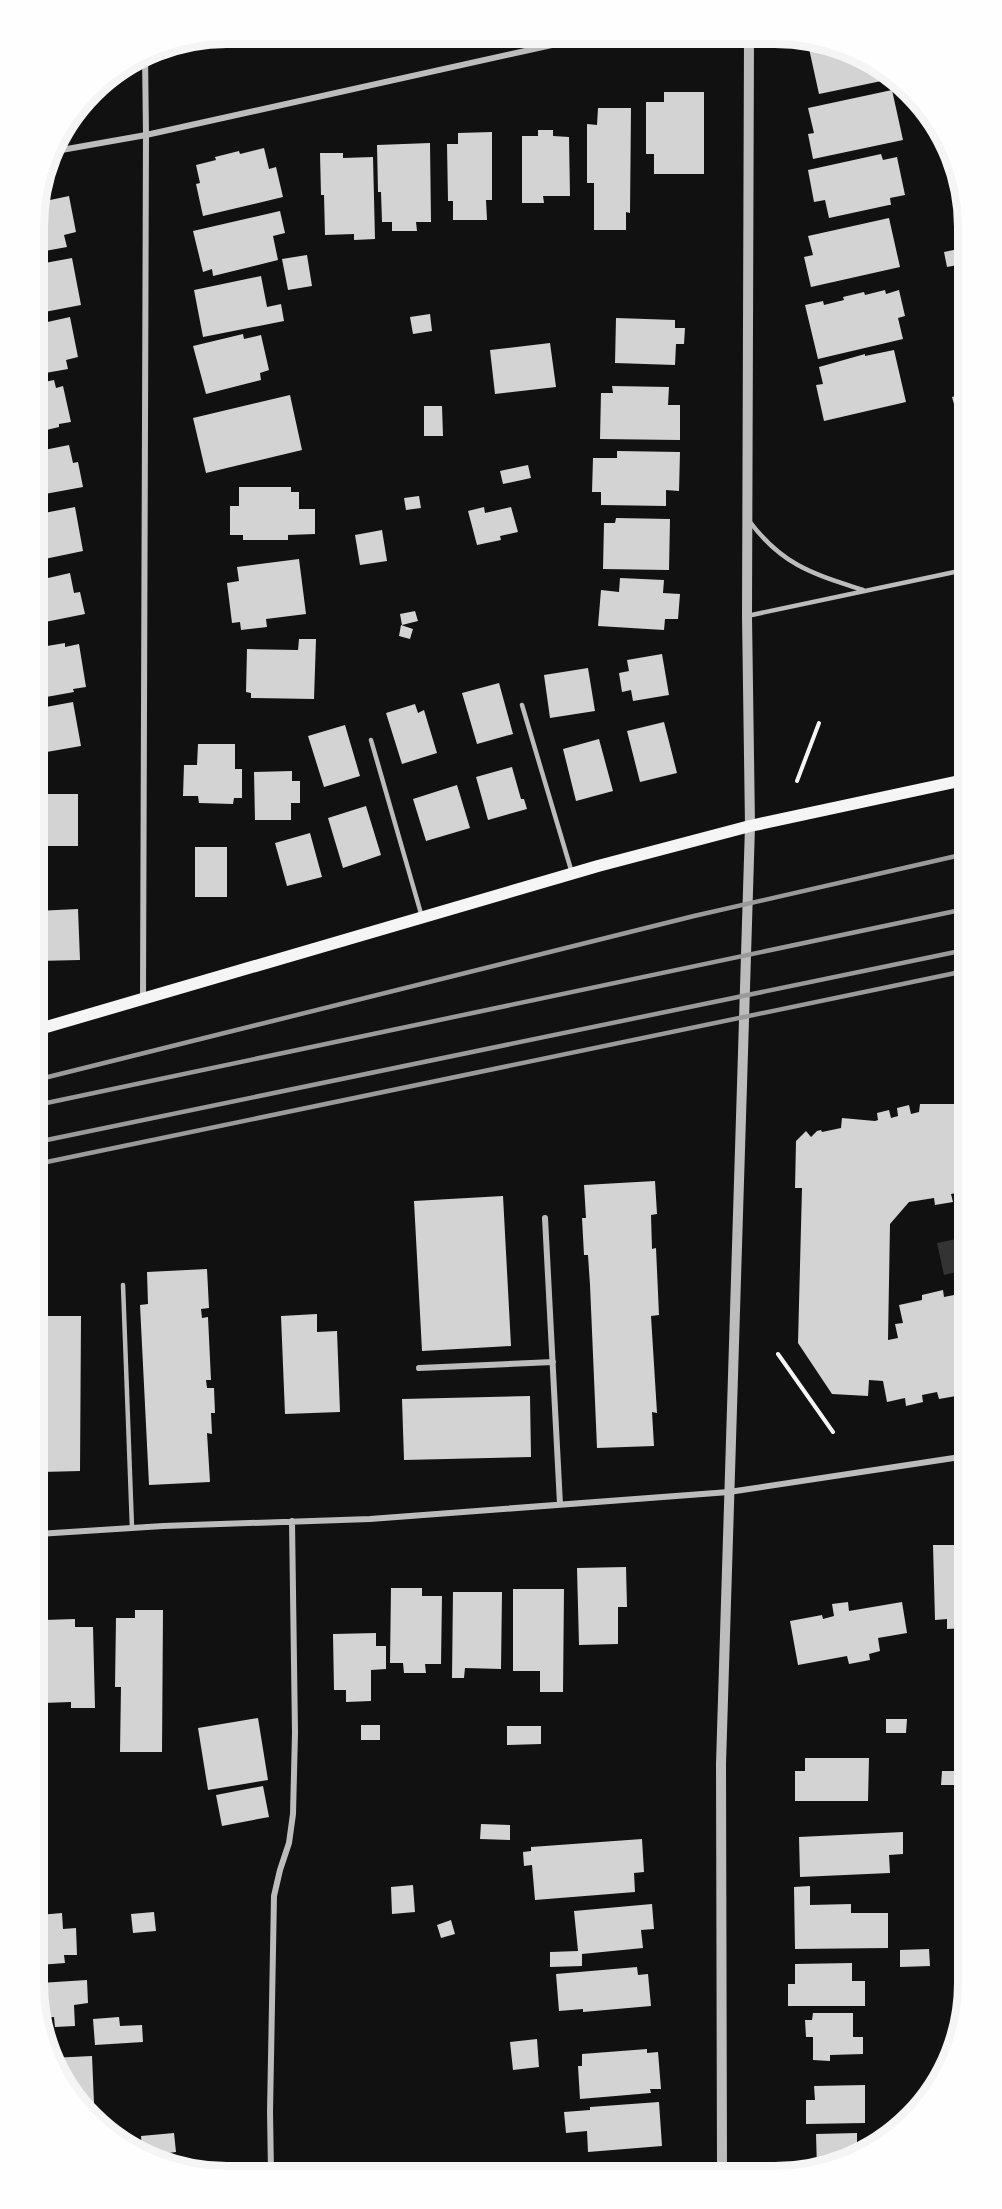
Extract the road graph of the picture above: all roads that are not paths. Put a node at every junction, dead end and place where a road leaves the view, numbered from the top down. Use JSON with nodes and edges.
{"nodes":[{"id":1,"x":556,"y":44,"type":"edge"},
{"id":2,"x":749,"y":44,"type":"edge"},
{"id":3,"x":145,"y":63,"type":"edge"},
{"id":4,"x":146,"y":135,"type":"junction"},
{"id":5,"x":60,"y":150,"type":"edge"},
{"id":6,"x":748,"y":519,"type":"junction"},
{"id":7,"x":958,"y":571,"type":"edge"},
{"id":8,"x":866,"y":591,"type":"junction"},
{"id":9,"x":747,"y":616,"type":"junction"},
{"id":10,"x":522,"y":705,"type":"dead end"},
{"id":11,"x":372,"y":740,"type":"dead end"},
{"id":12,"x":958,"y":781,"type":"edge"},
{"id":13,"x":750,"y":826,"type":"junction"},
{"id":14,"x":572,"y":873,"type":"junction"},
{"id":15,"x":422,"y":917,"type":"junction"},
{"id":16,"x":143,"y":997,"type":"junction"},
{"id":17,"x":44,"y":1028,"type":"edge"},
{"id":18,"x":545,"y":1218,"type":"dead end"},
{"id":19,"x":123,"y":1285,"type":"dead end"},
{"id":20,"x":553,"y":1362,"type":"junction"},
{"id":21,"x":419,"y":1368,"type":"dead end"},
{"id":22,"x":958,"y":1457,"type":"edge"},
{"id":23,"x":729,"y":1492,"type":"junction"},
{"id":24,"x":560,"y":1504,"type":"junction"},
{"id":25,"x":292,"y":1521,"type":"junction"},
{"id":26,"x":132,"y":1528,"type":"junction"},
{"id":27,"x":44,"y":1534,"type":"edge"},
{"id":28,"x":272,"y":2166,"type":"edge"},
{"id":29,"x":722,"y":2166,"type":"edge"}],
"edges":[{"from":1,"to":4,"type":"street"},
{"from":2,"to":6,"type":"street"},
{"from":3,"to":4,"type":"street"},
{"from":4,"to":5,"type":"street"},
{"from":4,"to":16,"type":"street"},
{"from":6,"to":8,"type":"lane"},
{"from":6,"to":9,"type":"street"},
{"from":7,"to":8,"type":"lane"},
{"from":8,"to":9,"type":"lane"},
{"from":9,"to":13,"type":"street"},
{"from":10,"to":14,"type":"lane"},
{"from":11,"to":15,"type":"lane"},
{"from":12,"to":13,"type":"main road"},
{"from":13,"to":14,"type":"main road"},
{"from":13,"to":23,"type":"street"},
{"from":14,"to":15,"type":"main road"},
{"from":15,"to":16,"type":"main road"},
{"from":16,"to":17,"type":"main road"},
{"from":18,"to":20,"type":"street"},
{"from":19,"to":26,"type":"lane"},
{"from":20,"to":21,"type":"street"},
{"from":20,"to":24,"type":"street"},
{"from":22,"to":23,"type":"street"},
{"from":23,"to":24,"type":"street"},
{"from":23,"to":29,"type":"street"},
{"from":24,"to":25,"type":"street"},
{"from":25,"to":26,"type":"street"},
{"from":25,"to":28,"type":"street"},
{"from":26,"to":27,"type":"street"}]}
